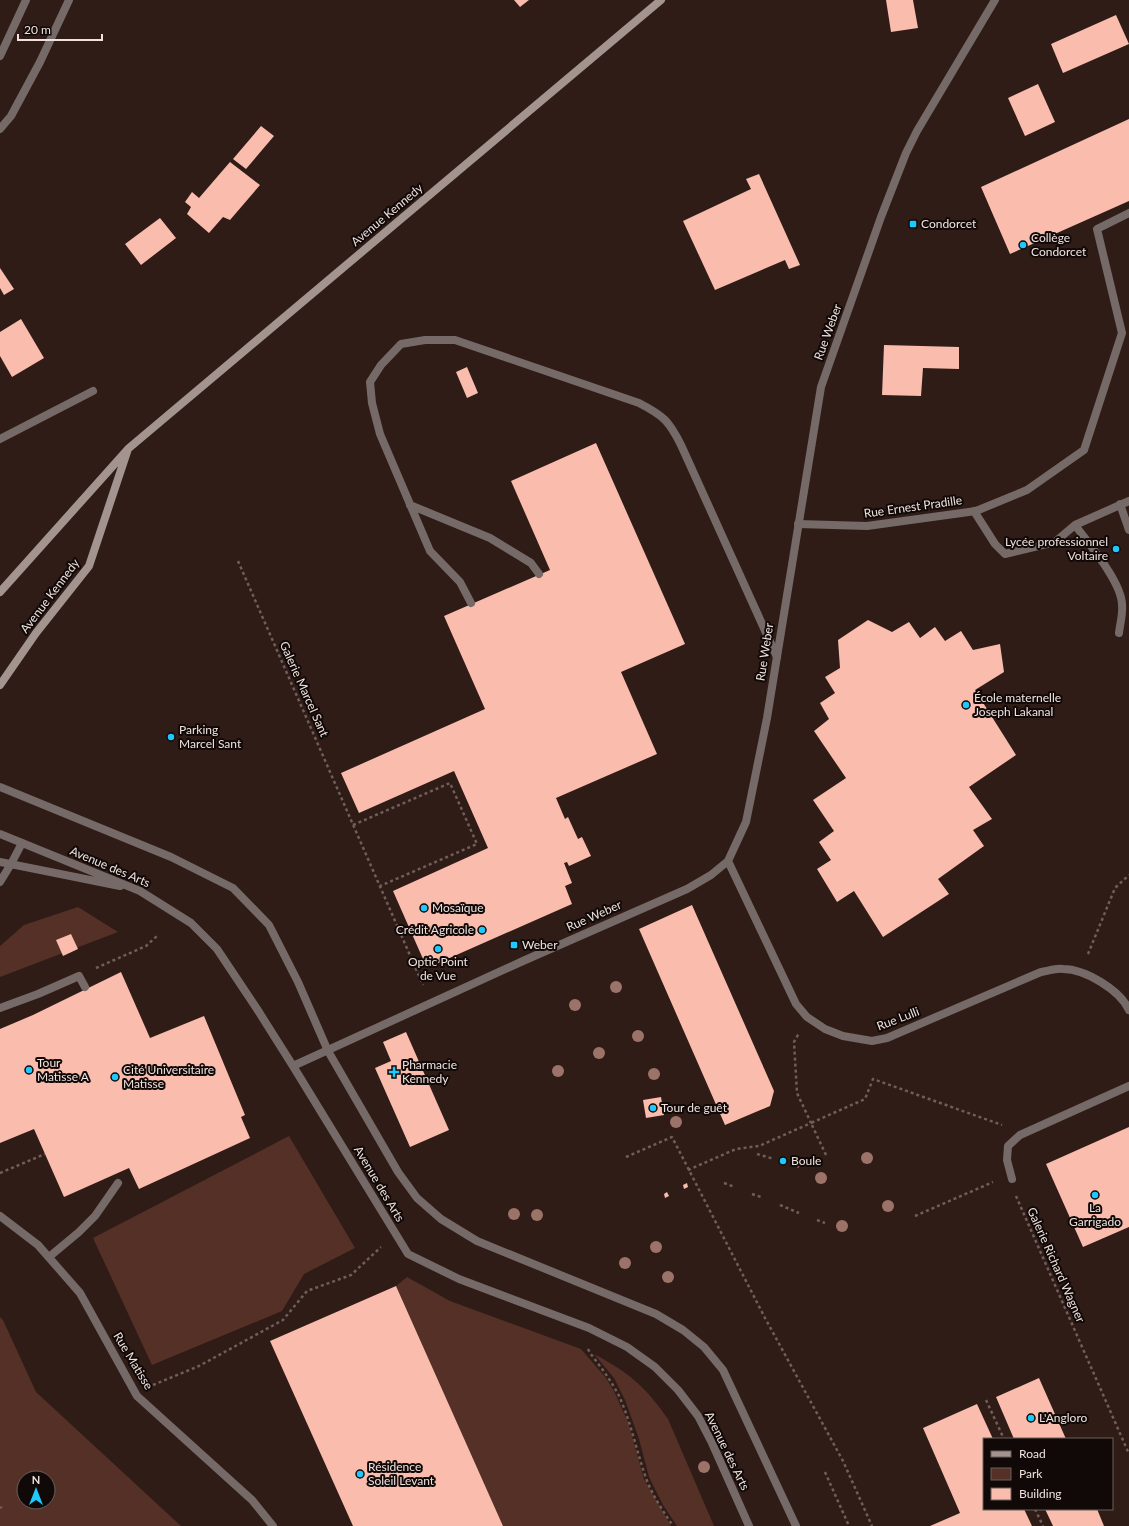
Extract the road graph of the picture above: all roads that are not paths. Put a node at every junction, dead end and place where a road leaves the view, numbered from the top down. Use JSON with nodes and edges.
{"nodes":[{"id":1,"x":26,"y":0,"type":"edge"},
{"id":2,"x":69,"y":0,"type":"edge"},
{"id":3,"x":661,"y":0,"type":"edge"},
{"id":4,"x":995,"y":0,"type":"edge"},
{"id":5,"x":0,"y":56,"type":"edge"},
{"id":6,"x":0,"y":129,"type":"edge"},
{"id":7,"x":1129,"y":213,"type":"edge"},
{"id":8,"x":93,"y":391,"type":"dead end"},
{"id":9,"x":0,"y":440,"type":"edge"},
{"id":10,"x":129,"y":448,"type":"junction"},
{"id":11,"x":1129,"y":501,"type":"edge"},
{"id":12,"x":1120,"y":504,"type":"junction"},
{"id":13,"x":410,"y":505,"type":"junction"},
{"id":14,"x":974,"y":511,"type":"junction"},
{"id":15,"x":798,"y":524,"type":"junction"},
{"id":16,"x":1075,"y":525,"type":"junction"},
{"id":17,"x":1129,"y":530,"type":"edge"},
{"id":18,"x":539,"y":574,"type":"dead end"},
{"id":19,"x":0,"y":592,"type":"edge"},
{"id":20,"x":471,"y":603,"type":"dead end"},
{"id":21,"x":1119,"y":632,"type":"dead end"},
{"id":22,"x":777,"y":657,"type":"junction"},
{"id":23,"x":0,"y":685,"type":"edge"},
{"id":24,"x":0,"y":786,"type":"edge"},
{"id":25,"x":0,"y":834,"type":"edge"},
{"id":26,"x":22,"y":843,"type":"junction"},
{"id":27,"x":728,"y":861,"type":"junction"},
{"id":28,"x":0,"y":862,"type":"edge"},
{"id":29,"x":11,"y":864,"type":"junction"},
{"id":30,"x":0,"y":882,"type":"edge"},
{"id":31,"x":140,"y":891,"type":"junction"},
{"id":32,"x":85,"y":987,"type":"dead end"},
{"id":33,"x":0,"y":1008,"type":"edge"},
{"id":34,"x":1129,"y":1010,"type":"edge"},
{"id":35,"x":328,"y":1051,"type":"junction"},
{"id":36,"x":293,"y":1066,"type":"junction"},
{"id":37,"x":1129,"y":1086,"type":"edge"},
{"id":38,"x":1012,"y":1179,"type":"dead end"},
{"id":39,"x":118,"y":1182,"type":"dead end"},
{"id":40,"x":0,"y":1216,"type":"edge"},
{"id":41,"x":49,"y":1257,"type":"junction"},
{"id":42,"x":273,"y":1526,"type":"edge"},
{"id":43,"x":749,"y":1526,"type":"edge"},
{"id":44,"x":796,"y":1526,"type":"edge"}],
"edges":[{"from":1,"to":5,"type":"street"},
{"from":2,"to":6,"type":"street"},
{"from":3,"to":10,"type":"main road","name":"Avenue Kennedy"},
{"from":4,"to":15,"type":"street","name":"Rue Weber"},
{"from":7,"to":14,"type":"street","name":"Rue Ernest Pradille"},
{"from":8,"to":9,"type":"street"},
{"from":10,"to":19,"type":"main road","name":"Avenue Kennedy"},
{"from":10,"to":23,"type":"main road","name":"Avenue Kennedy"},
{"from":11,"to":12,"type":"street"},
{"from":12,"to":16,"type":"street"},
{"from":12,"to":17,"type":"street"},
{"from":13,"to":18,"type":"street"},
{"from":13,"to":20,"type":"street"},
{"from":13,"to":22,"type":"street"},
{"from":14,"to":15,"type":"street","name":"Rue Ernest Pradille"},
{"from":14,"to":16,"type":"street"},
{"from":15,"to":22,"type":"street","name":"Rue Weber"},
{"from":16,"to":21,"type":"street"},
{"from":22,"to":27,"type":"street","name":"Rue Weber"},
{"from":24,"to":35,"type":"street"},
{"from":25,"to":26,"type":"street","name":"Avenue des Arts"},
{"from":26,"to":29,"type":"street"},
{"from":26,"to":31,"type":"street","name":"Avenue des Arts"},
{"from":27,"to":34,"type":"street","name":"Rue Lulli"},
{"from":27,"to":35,"type":"street","name":"Rue Weber"},
{"from":28,"to":29,"type":"street"},
{"from":29,"to":30,"type":"street"},
{"from":29,"to":31,"type":"street"},
{"from":31,"to":36,"type":"street","name":"Avenue des Arts"},
{"from":32,"to":33,"type":"street"},
{"from":35,"to":36,"type":"street","name":"Rue Weber"},
{"from":35,"to":44,"type":"street"},
{"from":36,"to":43,"type":"street","name":"Avenue des Arts"},
{"from":37,"to":38,"type":"street"},
{"from":39,"to":41,"type":"street"},
{"from":40,"to":41,"type":"street","name":"Rue Matisse"},
{"from":41,"to":42,"type":"street","name":"Rue Matisse"}]}
